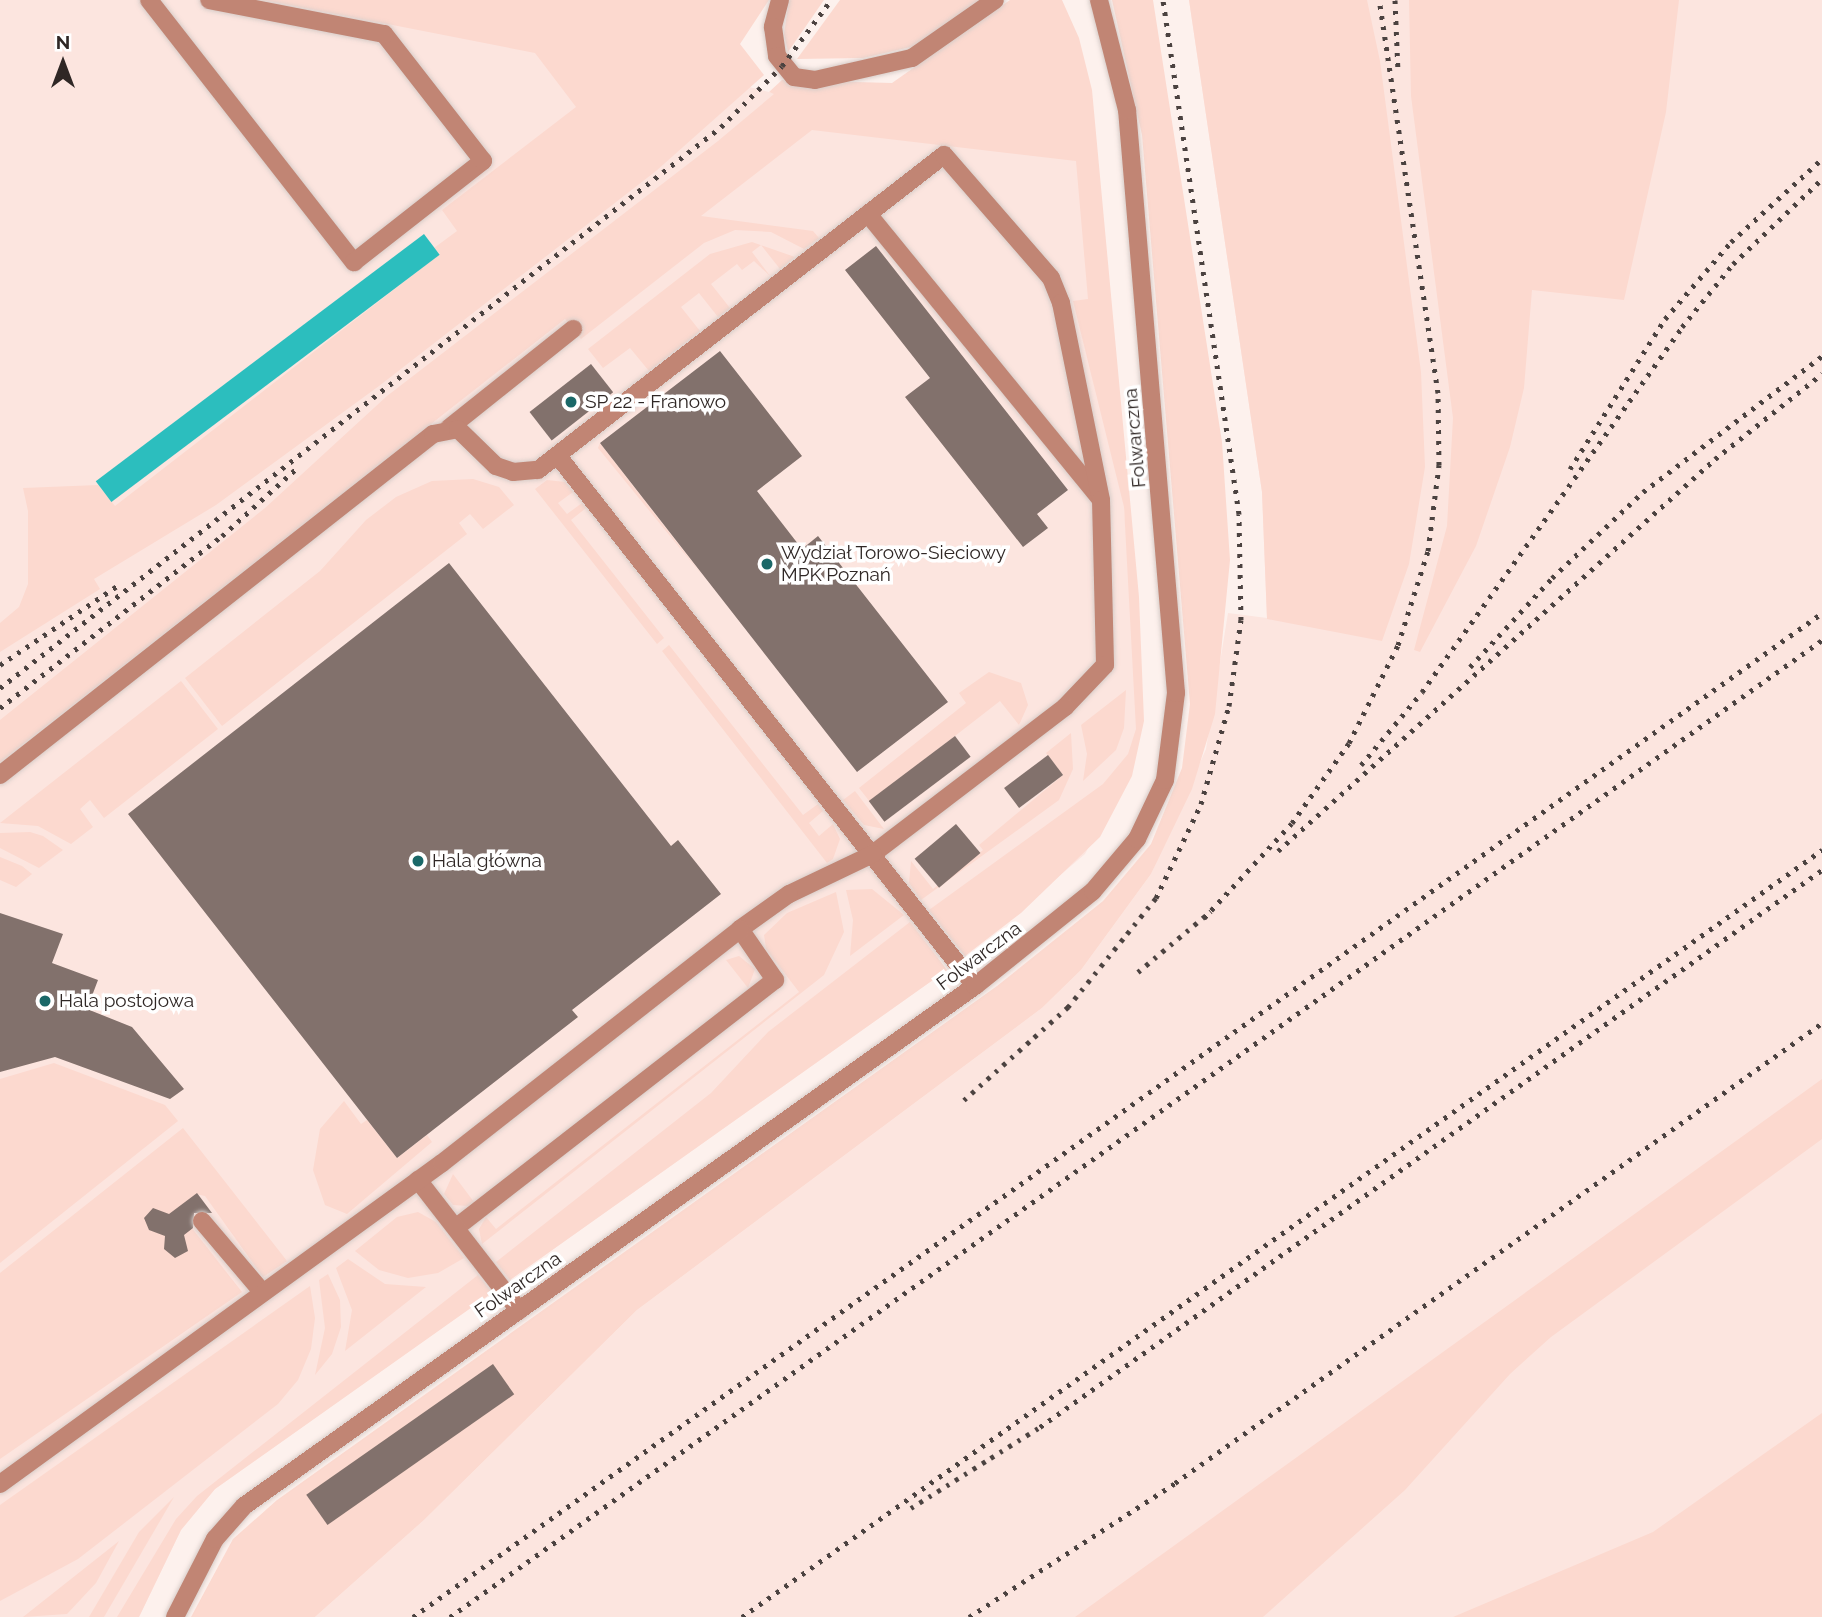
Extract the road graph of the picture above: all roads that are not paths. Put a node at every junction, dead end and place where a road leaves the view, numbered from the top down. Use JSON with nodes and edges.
{"nodes":[{"id":1,"x":149,"y":0,"type":"edge"},
{"id":2,"x":209,"y":0,"type":"edge"},
{"id":3,"x":780,"y":0,"type":"edge"},
{"id":4,"x":995,"y":0,"type":"edge"},
{"id":5,"x":1099,"y":0,"type":"edge"},
{"id":6,"x":868,"y":214,"type":"junction"},
{"id":7,"x":573,"y":329,"type":"dead end"},
{"id":8,"x":449,"y":428,"type":"junction"},
{"id":9,"x":558,"y":456,"type":"junction"},
{"id":10,"x":1101,"y":500,"type":"junction"},
{"id":11,"x":0,"y":775,"type":"edge"},
{"id":12,"x":873,"y":854,"type":"junction"},
{"id":13,"x":740,"y":929,"type":"junction"},
{"id":14,"x":975,"y":986,"type":"junction"},
{"id":15,"x":418,"y":1180,"type":"junction"},
{"id":16,"x":202,"y":1221,"type":"dead end"},
{"id":17,"x":456,"y":1227,"type":"junction"},
{"id":18,"x":263,"y":1293,"type":"junction"},
{"id":19,"x":519,"y":1310,"type":"junction"},
{"id":20,"x":0,"y":1483,"type":"edge"},
{"id":21,"x":175,"y":1617,"type":"edge"}],
"edges":[{"from":1,"to":2,"type":"street"},
{"from":3,"to":4,"type":"street"},
{"from":5,"to":14,"type":"street","name":"Folwarczna"},
{"from":6,"to":9,"type":"street"},
{"from":6,"to":10,"type":"street"},
{"from":6,"to":10,"type":"street"},
{"from":7,"to":8,"type":"street"},
{"from":8,"to":9,"type":"street"},
{"from":8,"to":11,"type":"street"},
{"from":9,"to":12,"type":"street"},
{"from":10,"to":12,"type":"street"},
{"from":12,"to":13,"type":"street"},
{"from":12,"to":14,"type":"street"},
{"from":13,"to":15,"type":"street"},
{"from":13,"to":17,"type":"street"},
{"from":14,"to":19,"type":"street","name":"Folwarczna"},
{"from":15,"to":17,"type":"street"},
{"from":15,"to":18,"type":"street"},
{"from":16,"to":18,"type":"street"},
{"from":17,"to":19,"type":"street"},
{"from":18,"to":20,"type":"street"},
{"from":19,"to":21,"type":"street","name":"Folwarczna"}]}
